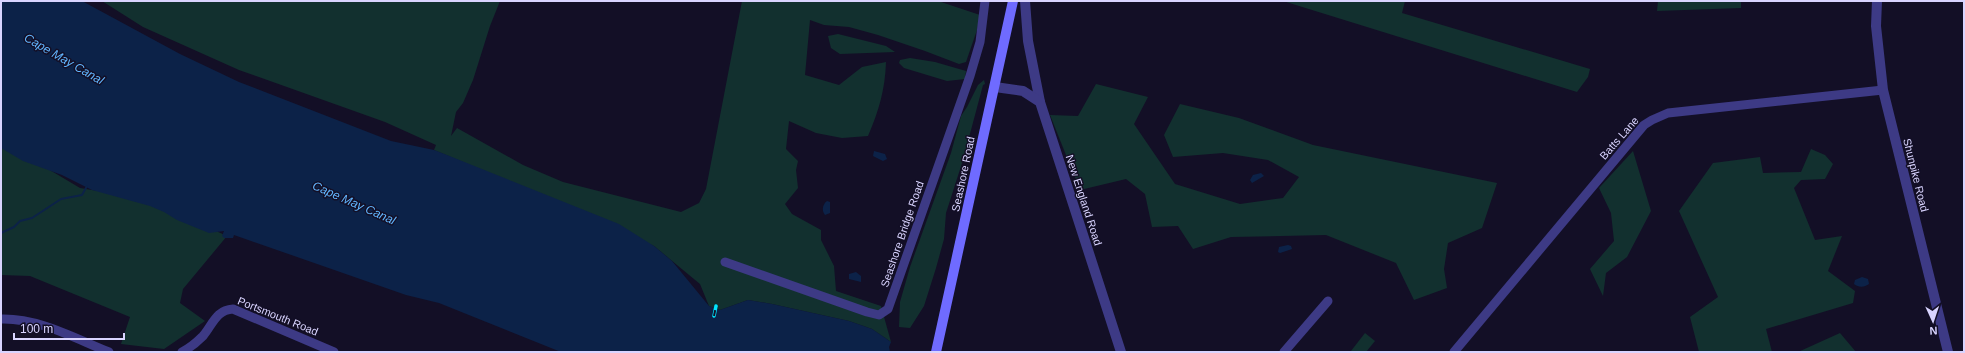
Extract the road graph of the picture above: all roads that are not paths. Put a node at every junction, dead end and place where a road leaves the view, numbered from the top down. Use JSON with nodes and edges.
{"nodes":[{"id":1,"x":985,"y":1,"type":"edge"},
{"id":2,"x":1013,"y":1,"type":"edge"},
{"id":3,"x":1025,"y":1,"type":"edge"},
{"id":4,"x":1877,"y":1,"type":"edge"},
{"id":5,"x":995,"y":87,"type":"junction"},
{"id":6,"x":1883,"y":90,"type":"junction"},
{"id":7,"x":1040,"y":102,"type":"junction"},
{"id":8,"x":725,"y":262,"type":"dead end"},
{"id":9,"x":1328,"y":301,"type":"dead end"},
{"id":10,"x":1,"y":319,"type":"edge"},
{"id":11,"x":937,"y":348,"type":"edge"},
{"id":12,"x":108,"y":352,"type":"edge"},
{"id":13,"x":182,"y":352,"type":"edge"},
{"id":14,"x":334,"y":352,"type":"edge"},
{"id":15,"x":1121,"y":352,"type":"edge"},
{"id":16,"x":1284,"y":352,"type":"edge"},
{"id":17,"x":1454,"y":352,"type":"edge"},
{"id":18,"x":1948,"y":352,"type":"edge"}],
"edges":[{"from":1,"to":8,"type":"street","name":"Seashore Bridge Road"},
{"from":2,"to":5,"type":"main road","name":"Seashore Road"},
{"from":3,"to":7,"type":"street","name":"New England Road"},
{"from":4,"to":6,"type":"street","name":"Shunpike Road"},
{"from":5,"to":7,"type":"street"},
{"from":5,"to":11,"type":"main road","name":"Seashore Road"},
{"from":6,"to":17,"type":"street","name":"Batts Lane"},
{"from":6,"to":18,"type":"street","name":"Shunpike Road"},
{"from":7,"to":15,"type":"street","name":"New England Road"},
{"from":9,"to":16,"type":"street"},
{"from":10,"to":12,"type":"street"},
{"from":13,"to":14,"type":"street","name":"Portsmouth Road"}]}
